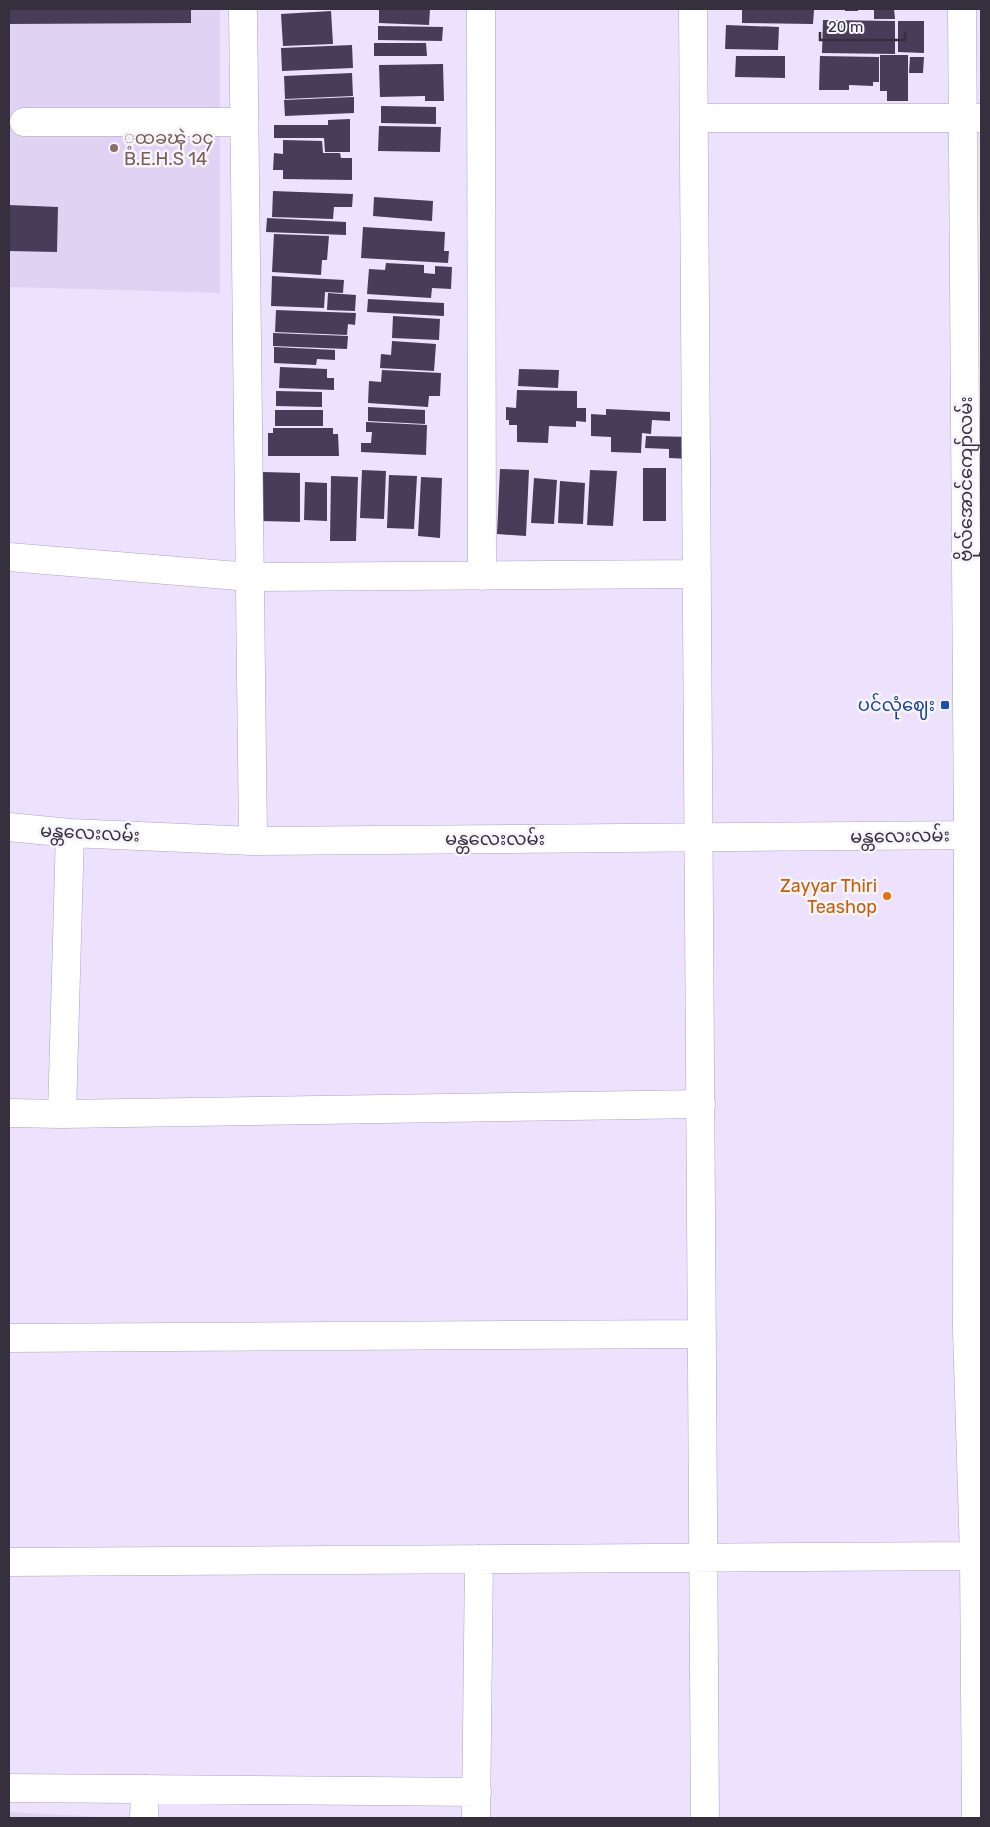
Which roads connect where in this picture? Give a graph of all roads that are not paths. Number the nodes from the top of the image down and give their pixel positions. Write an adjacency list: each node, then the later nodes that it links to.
1 (243, 9): 8 (street)
2 (480, 9): 11 (street)
3 (693, 9): 5 (street)
4 (962, 9): 6 (street, ဗိုလ်အောင်ကျော်လမ်း)
5 (694, 118): 6 (street); 10 (street)
6 (972, 118): 15 (street, ဗိုလ်အောင်ကျော်လမ်း)
7 (24, 122): 8 (street)
8 (244, 122): 12 (street)
9 (9, 557): 12 (street)
10 (697, 574): 11 (street); 16 (street)
11 (482, 576): 12 (street)
12 (250, 577): 17 (street)
13 (9, 827): 14 (street, မန္တလေးလမ်း)
14 (70, 833): 17 (street, မန္တလေးလမ်း); 20 (street)
15 (975, 835): 16 (street, မန္တလေးလမ်း); 21 (street, ဗိုလ်အောင်ကျော်လမ်း)
16 (699, 838): 17 (street, မန္တလေးလမ်း); 18 (street)
17 (253, 841)
18 (701, 1104): 20 (street); 22 (street)
19 (9, 1113): 20 (street)
20 (62, 1114)
21 (974, 1330): 24 (street, ဗိုလ်အောင်ကျော်လမ်း)
22 (702, 1334): 23 (street); 25 (street)
23 (9, 1338)
24 (974, 1556): 25 (street); 28 (street, ဗိုလ်အောင်ကျော်လမ်း)
25 (704, 1557): 26 (street); 34 (street)
26 (479, 1559): 27 (street); 31 (street)
27 (9, 1562)
28 (979, 1784): 35 (street, ဗိုလ်အောင်ကျော်လမ်း)
29 (9, 1788): 30 (street)
30 (145, 1789): 31 (street); 32 (street)
31 (477, 1792): 33 (street)
32 (144, 1818)
33 (476, 1818)
34 (705, 1818)
35 (976, 1818)

